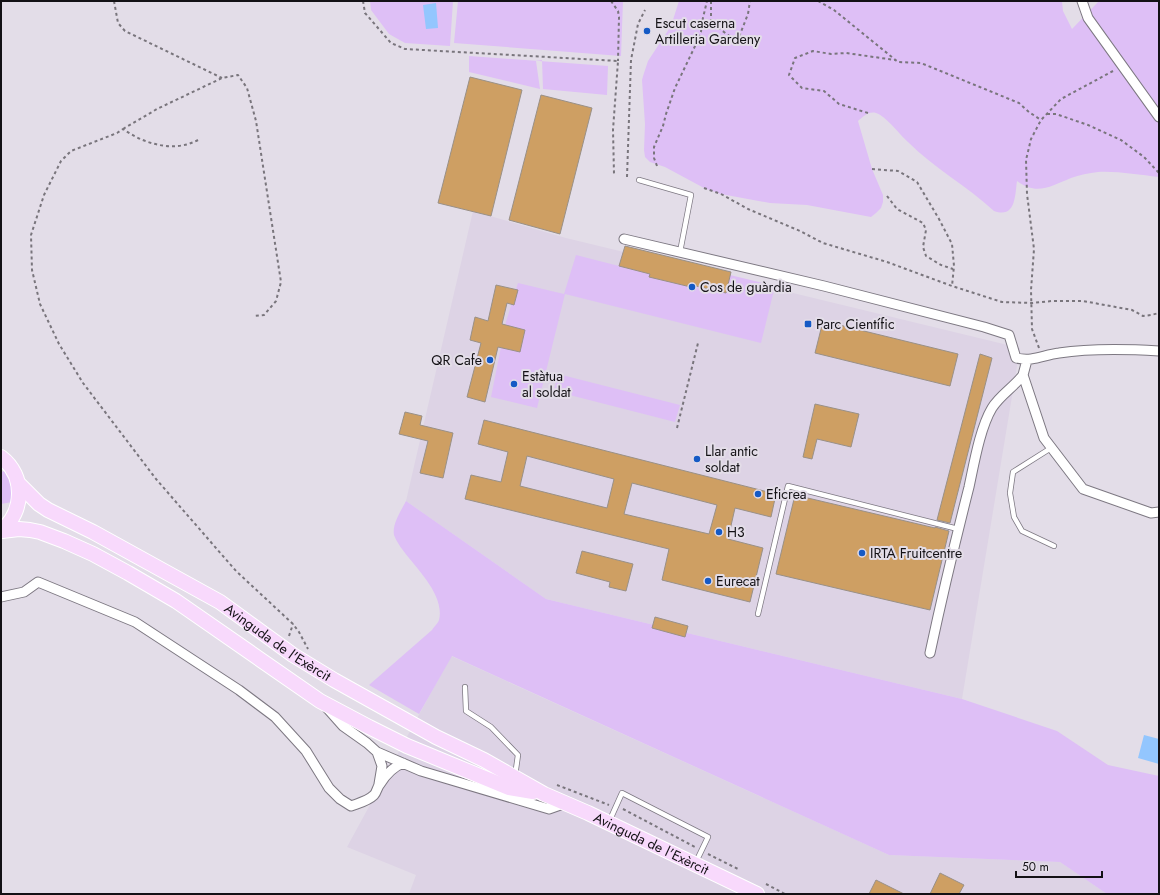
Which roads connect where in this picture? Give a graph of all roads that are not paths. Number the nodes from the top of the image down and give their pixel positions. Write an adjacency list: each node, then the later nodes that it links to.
1 (1083, 3): 2 (street)
2 (1159, 117)
3 (639, 180): 5 (lane)
4 (624, 239): 5 (street)
5 (680, 252): 7 (street)
6 (1159, 351): 7 (street)
7 (1027, 360): 8 (street)
8 (1023, 375): 9 (street); 13 (street)
9 (1051, 448): 12 (street); 15 (lane)
10 (1, 457): 11 (main road)
11 (18, 483): 14 (main road); 23 (main road, Avinguda de l'Exèrcit)
12 (1159, 512)
13 (958, 529): 17 (lane); 18 (street)
14 (1, 531): 20 (main road, Avinguda de l'Exèrcit)
15 (1054, 546)
16 (1, 597): 24 (street)
17 (758, 614)
18 (930, 653)
19 (465, 687): 23 (lane)
20 (320, 702): 21 (street); 25 (main road, Avinguda de l'Exèrcit)
21 (377, 752): 22 (street); 24 (street)
22 (403, 763): 24 (street); 26 (street)
23 (515, 778): 25 (main road, Avinguda de l'Exèrcit)
24 (379, 784)
25 (544, 794): 26 (main road, Avinguda de l'Exèrcit)
26 (566, 804): 27 (main road, Avinguda de l'Exèrcit)
27 (608, 822): 28 (main road, Avinguda de l'Exèrcit); 28 (lane)
28 (695, 864): 29 (main road, Avinguda de l'Exèrcit)
29 (761, 889)

